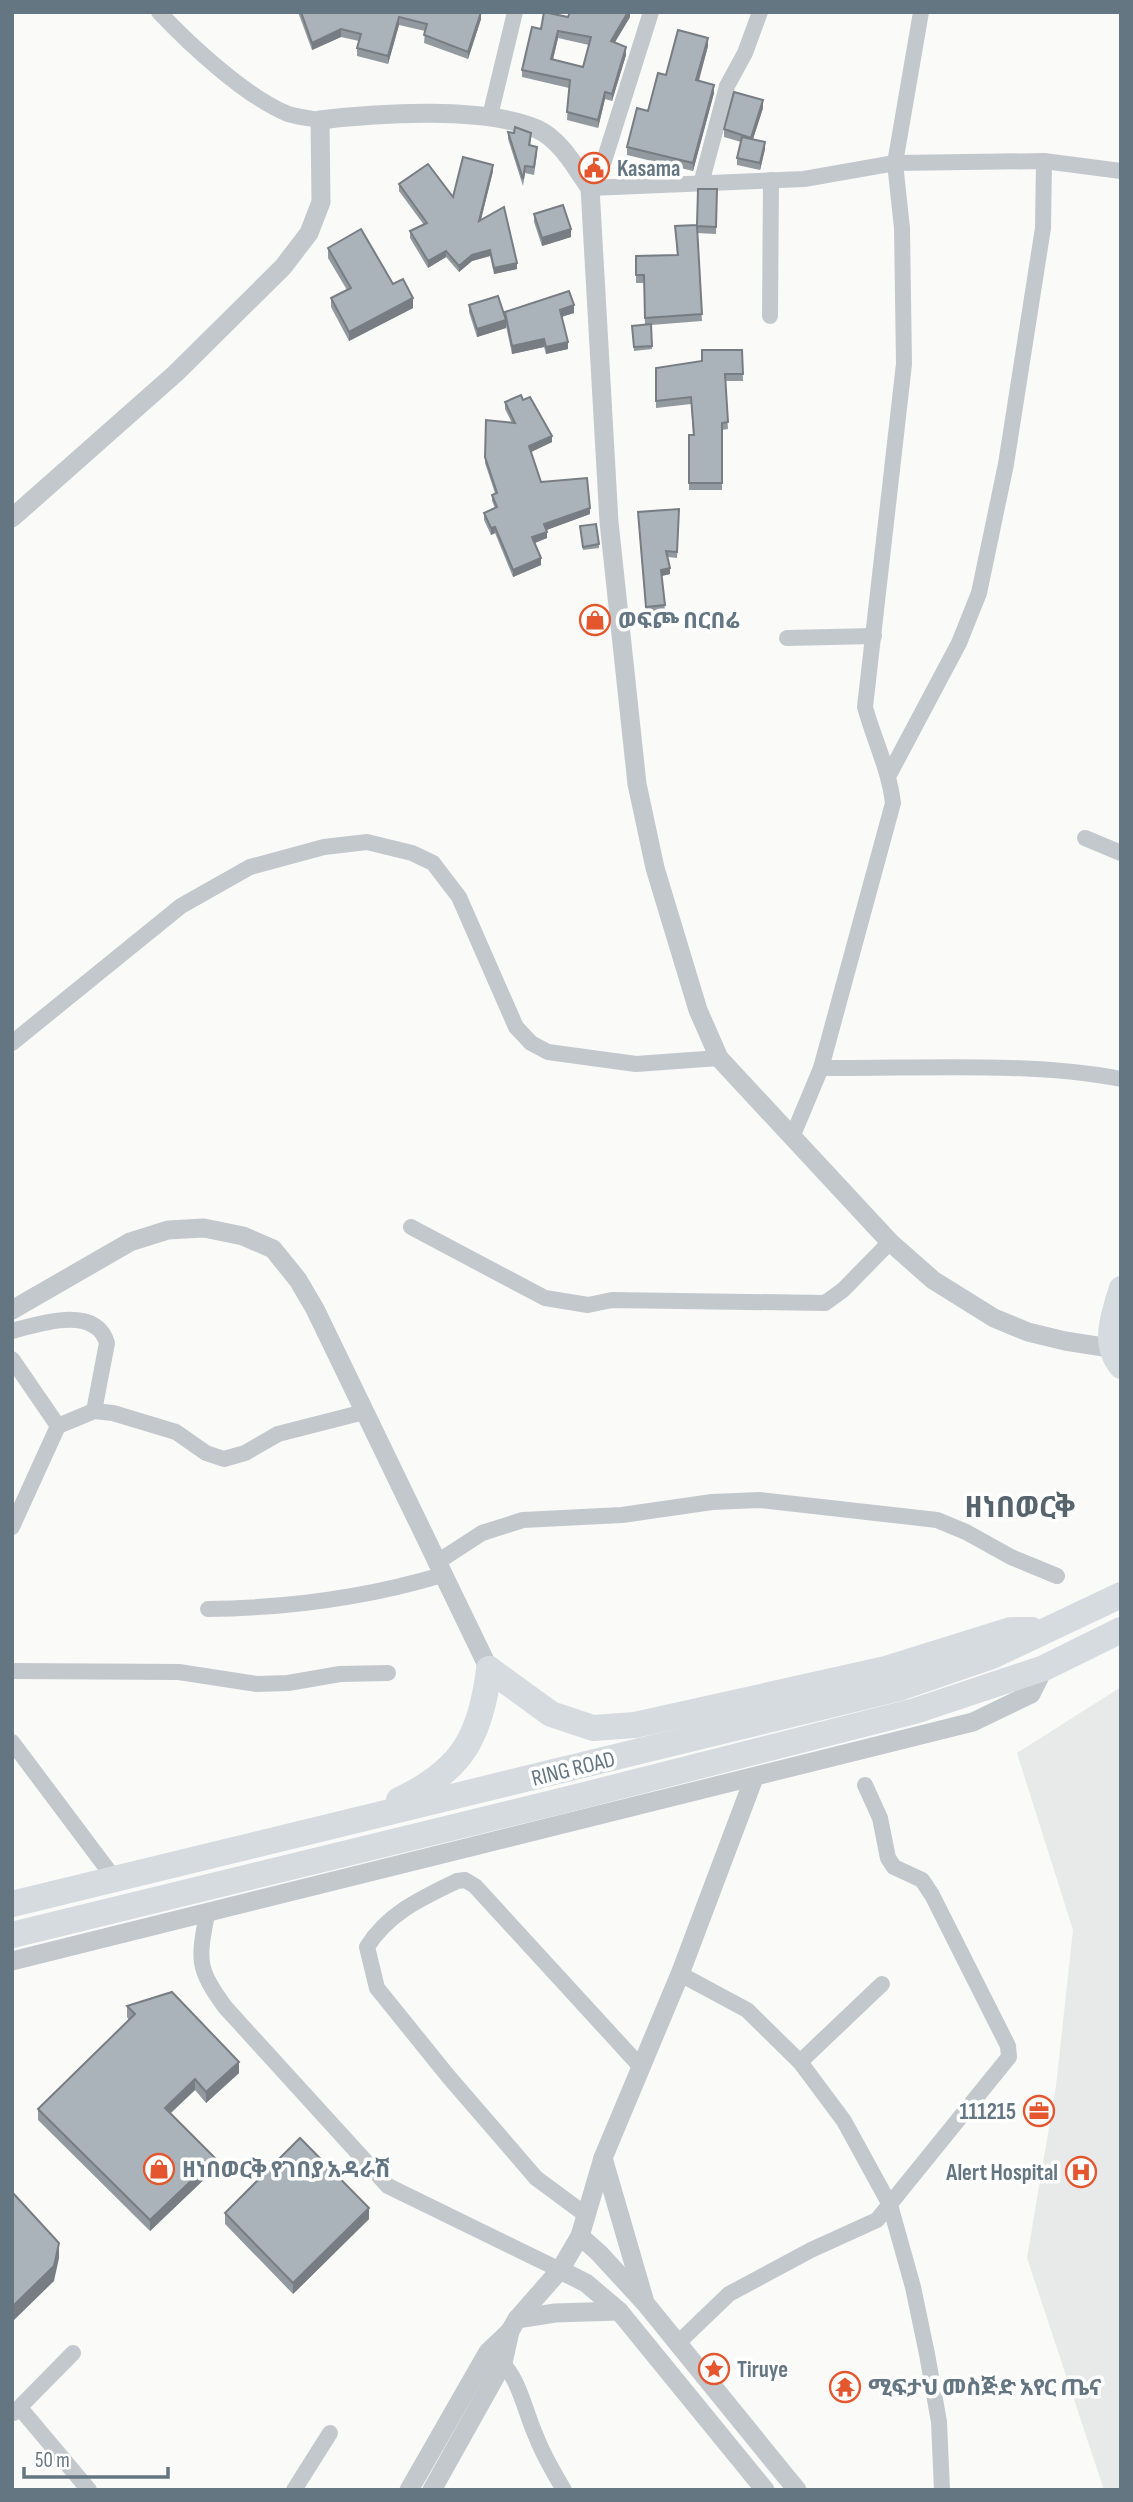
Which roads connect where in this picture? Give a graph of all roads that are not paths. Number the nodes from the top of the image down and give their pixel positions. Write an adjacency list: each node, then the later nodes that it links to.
1 (159, 12): 7 (street)
2 (515, 12): 6 (street)
3 (651, 12): 13 (street)
4 (760, 12): 12 (street)
5 (921, 12): 9 (street)
6 (490, 116): 7 (street); 13 (street)
7 (320, 120): 15 (street)
8 (1044, 161): 9 (street); 10 (street); 18 (street)
9 (895, 163): 11 (street); 16 (street)
10 (1121, 171)
11 (771, 180): 12 (street); 14 (street)
12 (701, 184): 13 (street)
13 (590, 188): 22 (street)
14 (770, 316)
15 (12, 518)
16 (874, 636): 17 (street); 18 (street)
17 (787, 638)
18 (890, 773): 23 (street)
19 (1085, 838): 20 (street)
20 (1121, 853)
21 (12, 1043): 22 (street)
22 (719, 1058): 25 (street)
23 (821, 1068): 24 (street); 25 (street)
24 (1121, 1079)
25 (793, 1135): 27 (street)
26 (411, 1227): 27 (street)
27 (890, 1242): 31 (street)
28 (1121, 1288): 31 (main road)
29 (12, 1310): 34 (street)
30 (12, 1331): 33 (street)
31 (1117, 1354)
32 (12, 1359): 35 (street)
33 (94, 1412): 34 (street); 35 (street)
34 (363, 1412): 37 (street)
35 (58, 1426): 36 (street)
36 (12, 1527)
37 (439, 1569): 38 (street); 40 (street); 44 (street)
38 (1057, 1576)
39 (1121, 1595): 41 (highway, RING ROAD)
40 (208, 1609)
41 (1051, 1630): 44 (highway); 50 (highway, RING ROAD)
42 (1121, 1630): 43 (highway, RING ROAD)
43 (1044, 1668): 48 (street); 54 (highway, RING ROAD)
44 (489, 1669): 50 (highway)
45 (12, 1671): 46 (street)
46 (388, 1673)
47 (12, 1742): 51 (street)
48 (754, 1778): 53 (street); 56 (street)
49 (865, 1785): 61 (street)
50 (340, 1825): 51 (highway, RING ROAD)
51 (114, 1878): 52 (highway, RING ROAD)
52 (12, 1904)
53 (207, 1914): 55 (street); 64 (street)
54 (12, 1935)
55 (12, 1961)
56 (680, 1975): 58 (street); 59 (street)
57 (882, 1984): 58 (street)
58 (800, 2062): 61 (street)
59 (640, 2066): 60 (street); 62 (street)
60 (603, 2158): 62 (street); 65 (street)
61 (890, 2205): 68 (street); 80 (street)
62 (586, 2216): 63 (street)
63 (579, 2236): 64 (street); 65 (street)
64 (560, 2270): 66 (street); 67 (street)
65 (645, 2303): 68 (street)
66 (619, 2311): 67 (street); 78 (street)
67 (513, 2325): 70 (street)
68 (678, 2343): 79 (street)
69 (73, 2353): 71 (street)
70 (495, 2357): 75 (street); 76 (street); 77 (street)
71 (16, 2412): 73 (street)
72 (330, 2433): 74 (street)
73 (89, 2490)
74 (294, 2490)
75 (409, 2490)
76 (432, 2490)
77 (564, 2490)
78 (765, 2490)
79 (797, 2490)
80 (942, 2490)

